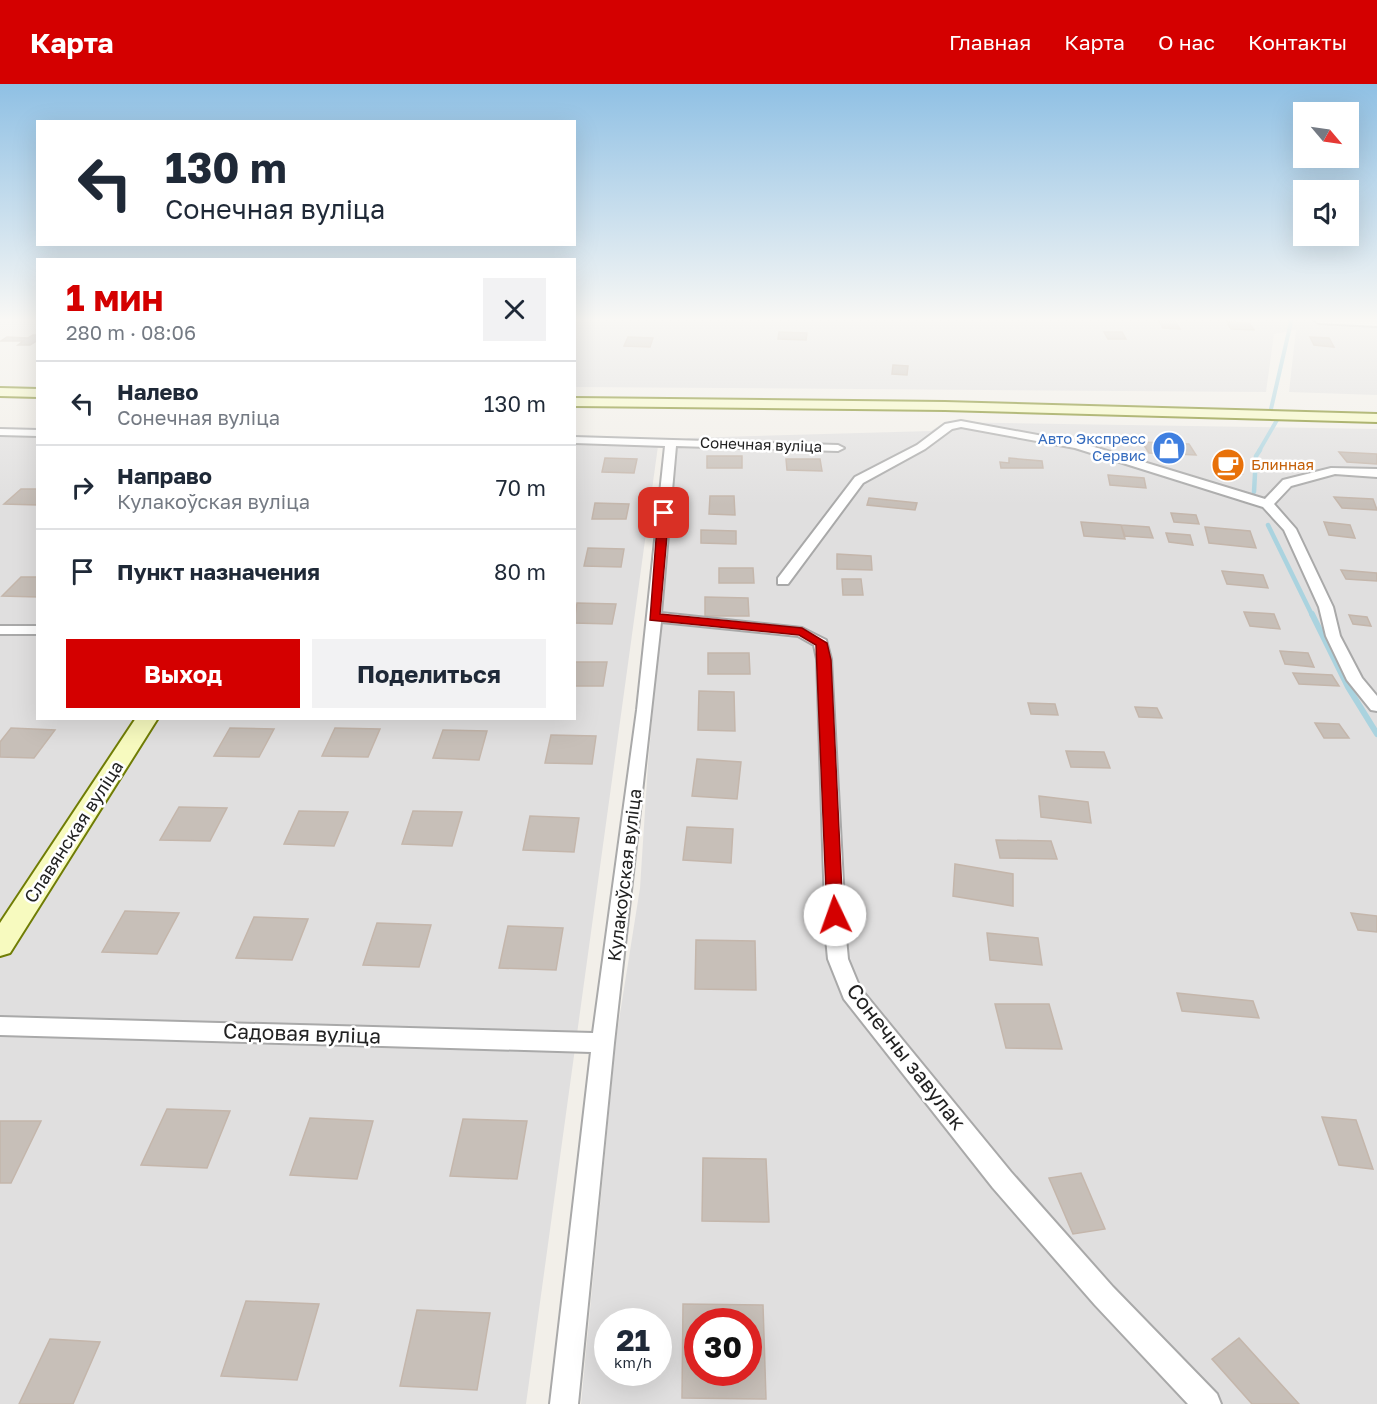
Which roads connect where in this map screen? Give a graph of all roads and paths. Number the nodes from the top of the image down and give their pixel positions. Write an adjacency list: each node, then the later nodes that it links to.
1 (0, 392): 2 (main road)
2 (36, 393)
3 (576, 402): 4 (main road)
4 (945, 406): 5 (main road); 6 (street)
5 (1377, 418)
6 (961, 424): 13 (street); 14 (street)
7 (0, 432): 8 (street)
8 (36, 433)
9 (576, 440): 10 (street)
10 (678, 442): 11 (street, Сонечная вуліца); 15 (street, Кулакоўская вуліца)
11 (838, 448)
12 (1377, 473): 13 (street)
13 (1267, 504): 18 (street)
14 (783, 581)
15 (662, 618): 22 (street, Кулакоўская вуліца); 24 (street, Сонечны завулак)
16 (0, 630): 17 (street)
17 (36, 630)
18 (1377, 705)
19 (146, 720): 20 (main road, Славянская вуліца)
20 (0, 945)
21 (0, 1026): 22 (street, Садовая вуліца)
22 (603, 1043): 23 (street, Кулакоўская вуліца)
23 (564, 1404)
24 (1207, 1404)

